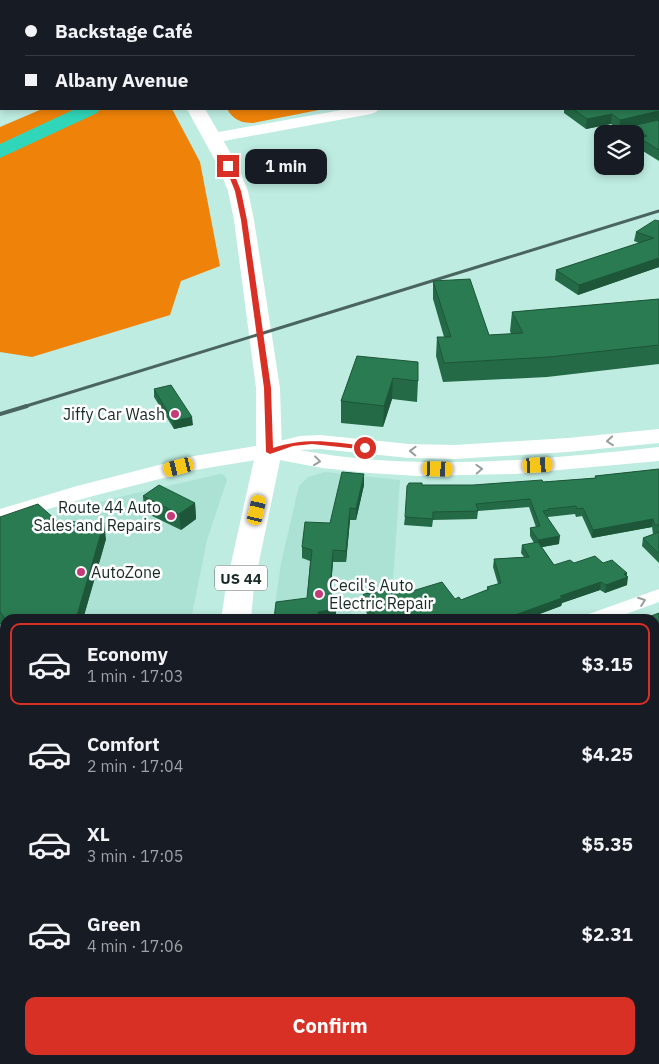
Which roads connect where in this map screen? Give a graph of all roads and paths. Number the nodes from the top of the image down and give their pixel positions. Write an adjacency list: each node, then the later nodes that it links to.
1 (197, 110): 5 (highway, US 44)
2 (366, 110): 5 (main road)
3 (659, 124): 4 (street)
4 (644, 128)
5 (213, 138): 7 (highway, US 44)
6 (659, 436): 8 (main road, one-way to 8)
7 (270, 452): 8 (main road); 10 (main road); 12 (highway, US 44)
8 (571, 454): 9 (main road)
9 (659, 454)
10 (0, 516)
11 (659, 595): 13 (street, one-way to 11)
12 (237, 614)
13 (606, 614)

